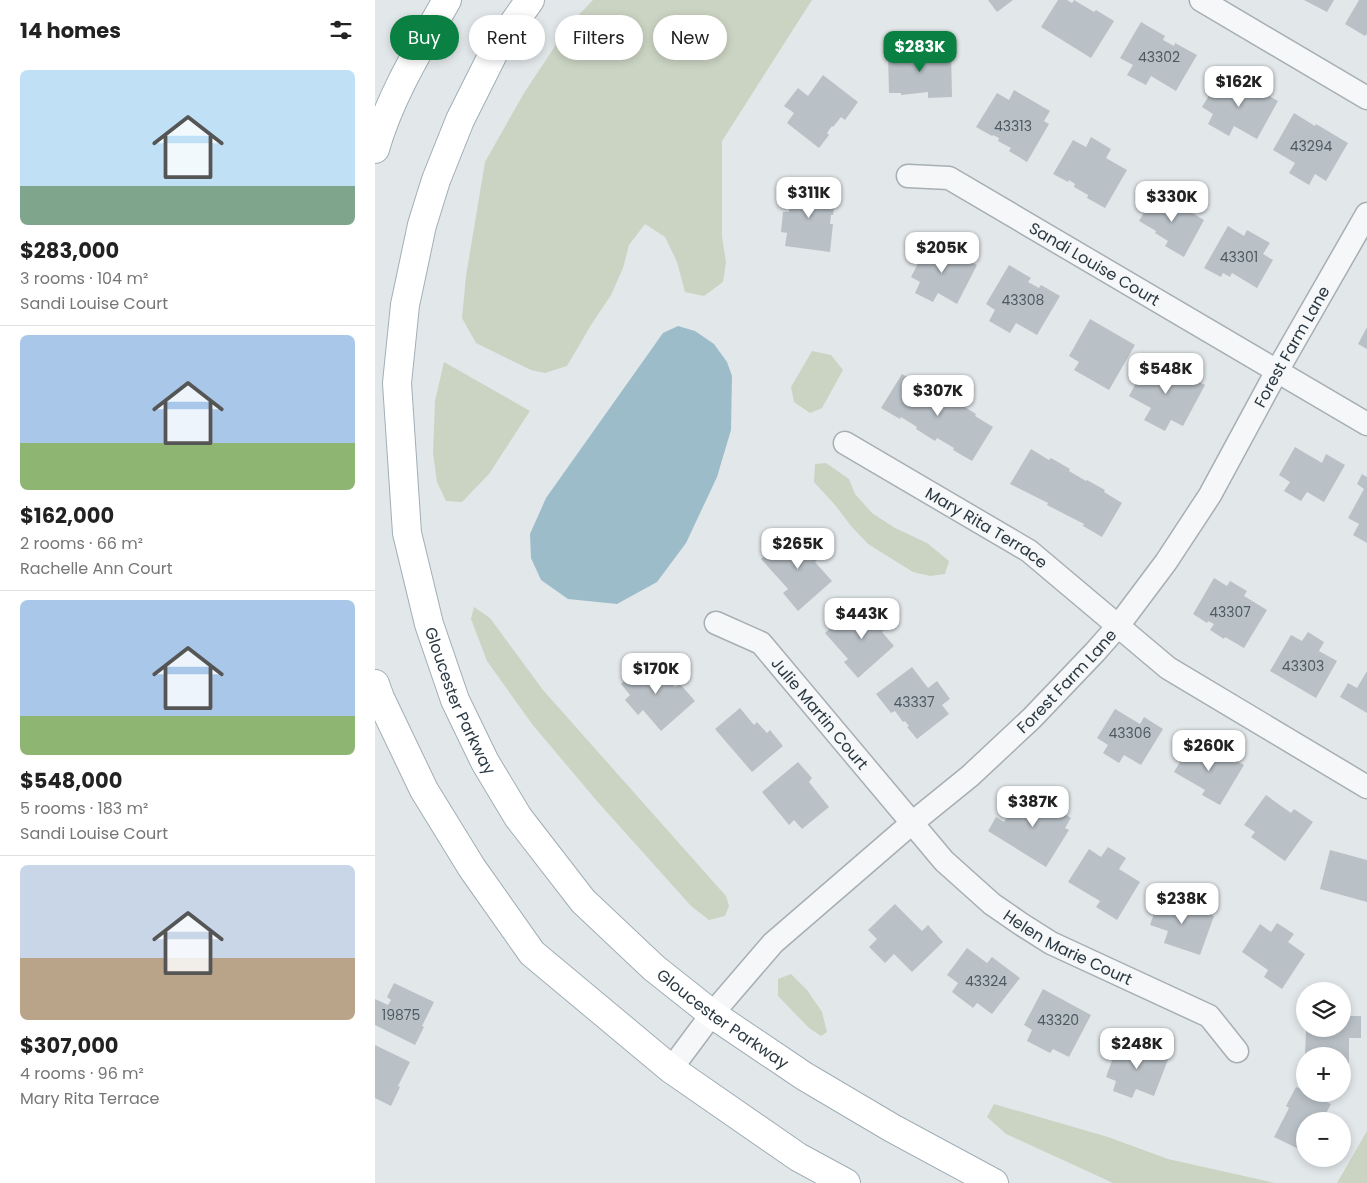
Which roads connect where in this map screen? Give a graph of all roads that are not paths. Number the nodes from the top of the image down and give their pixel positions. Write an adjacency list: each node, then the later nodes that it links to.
1 (447, 0): 5 (main road)
2 (530, 0): 16 (main road, Gloucester Parkway)
3 (1201, 0): 4 (street)
4 (1367, 98)
5 (375, 149)
6 (908, 176): 8 (street, Sandi Louise Court)
7 (1367, 214): 8 (street, Forest Farm Lane)
8 (1277, 371): 9 (street, Sandi Louise Court); 12 (street, Forest Farm Lane)
9 (1367, 424)
10 (845, 443): 12 (street, Mary Rita Terrace)
11 (716, 623): 15 (street, Julie Martin Court)
12 (1118, 626): 14 (street, Mary Rita Terrace); 15 (street, Forest Farm Lane)
13 (375, 684): 18 (main road)
14 (1367, 787)
15 (912, 823): 16 (street, Forest Farm Lane); 17 (street, Helen Marie Court)
16 (712, 1014): 18 (street, Forest Farm Lane); 20 (main road, Gloucester Parkway)
17 (1237, 1051)
18 (671, 1069): 19 (main road)
19 (846, 1183)
20 (994, 1183)

